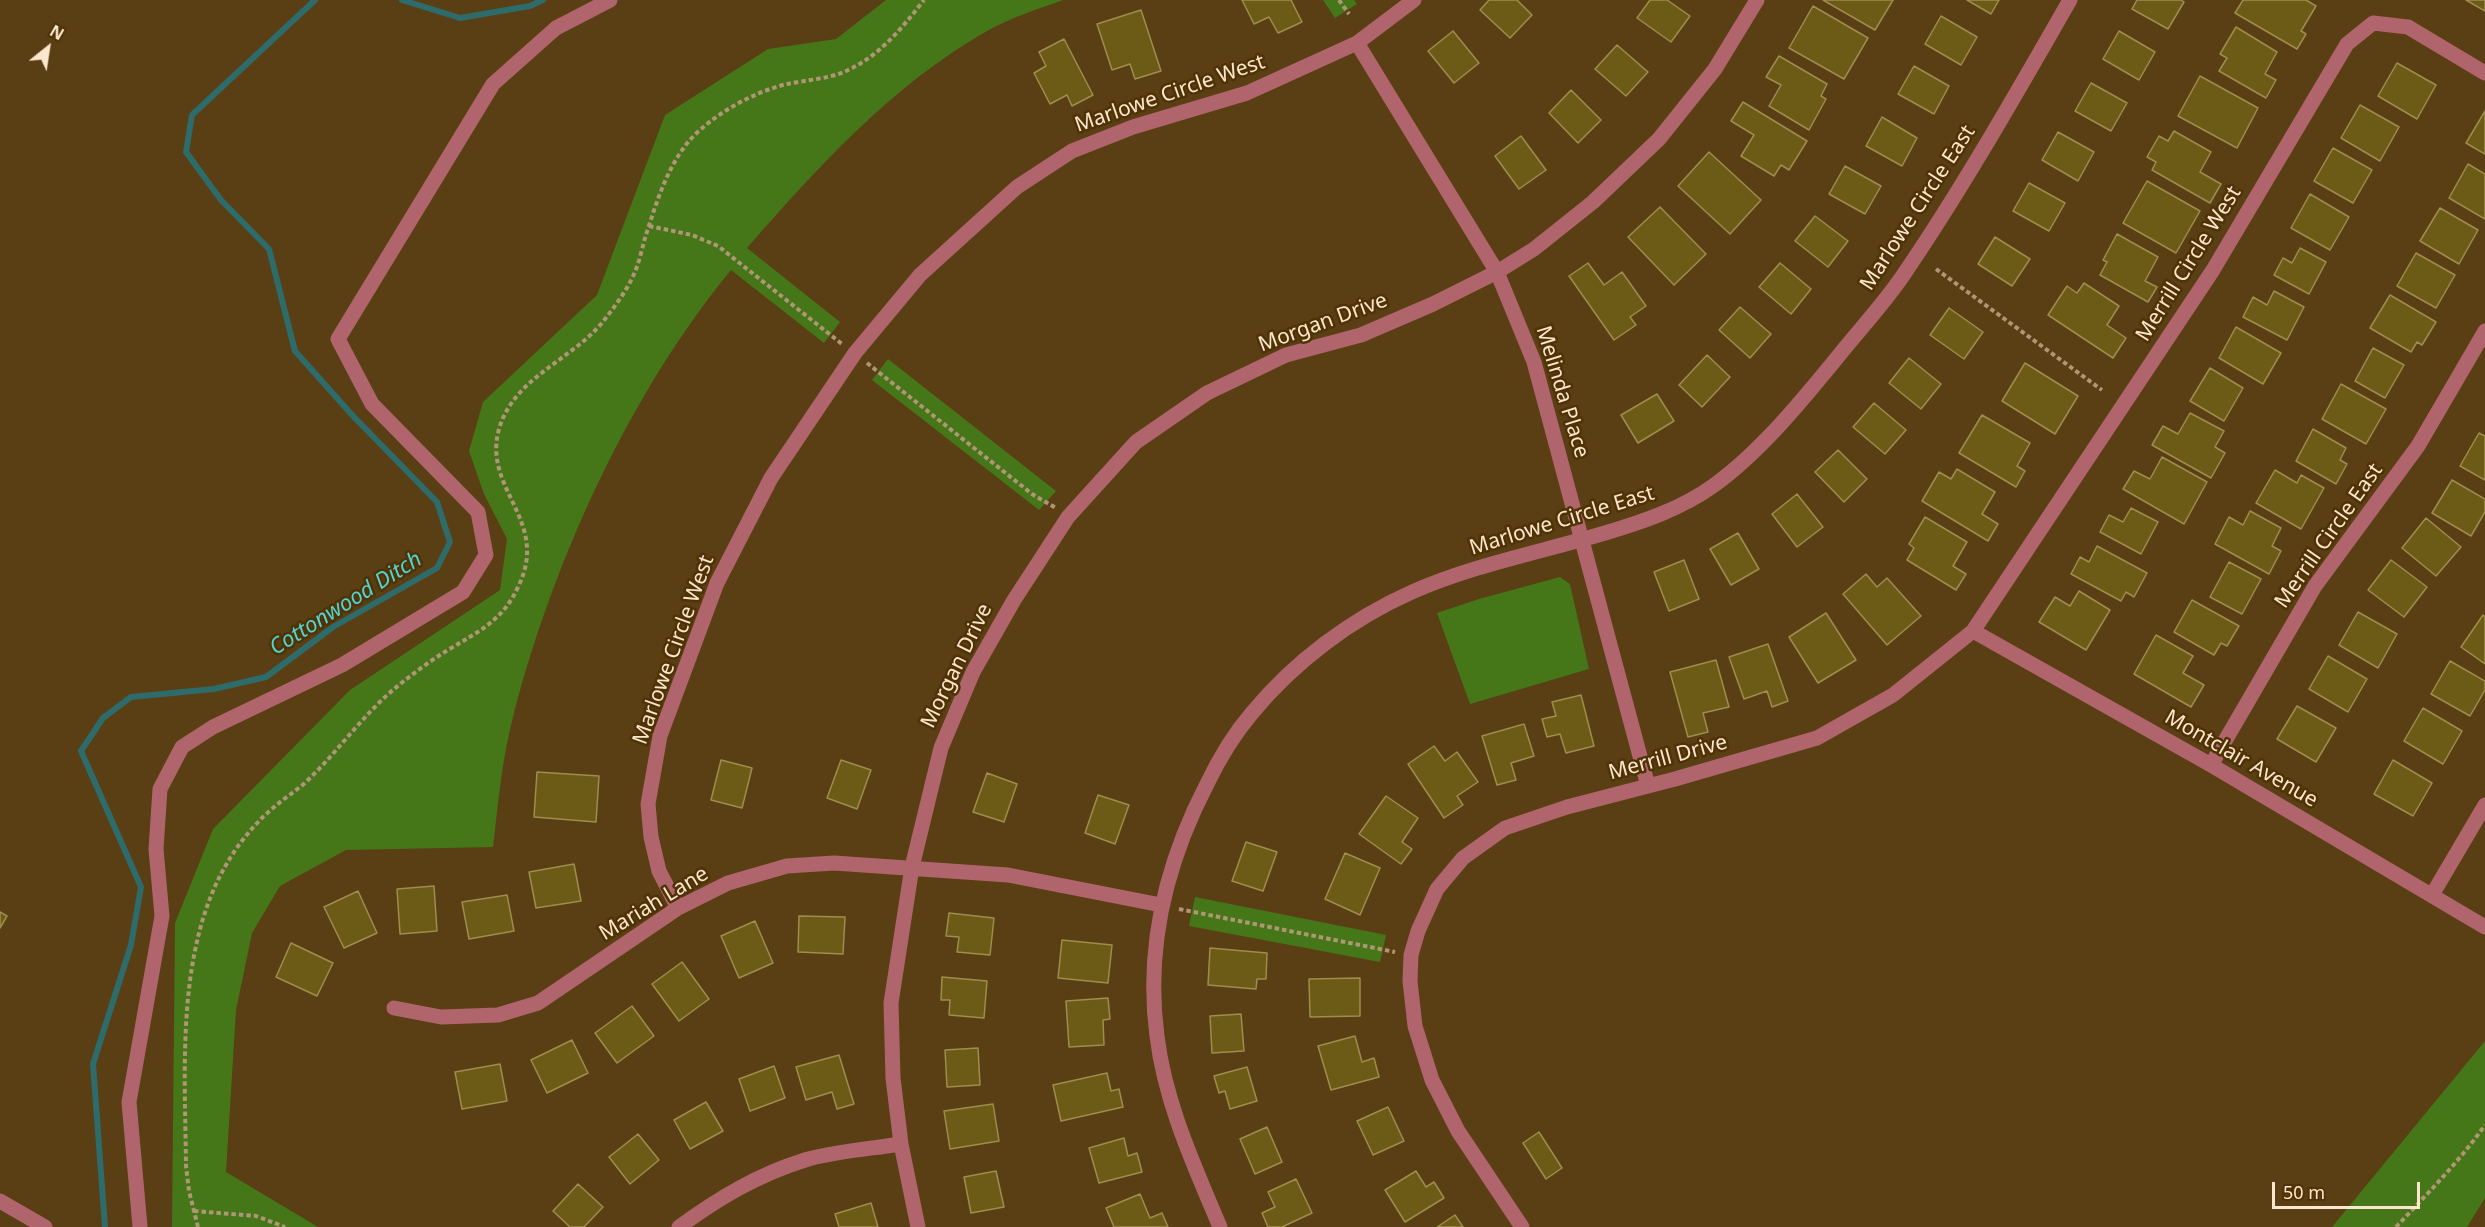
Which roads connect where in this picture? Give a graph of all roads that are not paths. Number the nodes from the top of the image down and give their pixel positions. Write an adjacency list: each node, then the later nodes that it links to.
1 (610, 0): 23 (street)
2 (1414, 0): 5 (street, Marlowe Circle West)
3 (1757, 0): 7 (street, Morgan Drive)
4 (2070, 0): 9 (street, Marlowe Circle East)
5 (1357, 44): 7 (street, Melinda Place); 17 (street, Marlowe Circle West)
6 (2484, 72): 10 (street, Merrill Circle West)
7 (1497, 272): 9 (street, Melinda Place); 14 (street, Morgan Drive)
8 (2485, 331): 11 (street, Merrill Circle East)
9 (1583, 540): 12 (street, Melinda Place); 16 (street, Marlowe Circle East)
10 (1973, 631): 11 (street, Montclair Avenue); 12 (street, Merrill Drive)
11 (2211, 765): 15 (street, Montclair Avenue)
12 (1648, 786): 27 (street, Merrill Drive)
13 (2485, 805): 15 (street)
14 (912, 867): 16 (street, Mariah Lane); 17 (street, Mariah Lane); 20 (street, Morgan Drive)
15 (2432, 895): 18 (street, Montclair Avenue)
16 (1161, 905): 26 (street, Marlowe Circle East)
17 (678, 908): 19 (street, Mariah Lane)
18 (2485, 927)
19 (394, 1008)
20 (901, 1144): 24 (street); 25 (street, Morgan Drive)
21 (0, 1201): 22 (street)
22 (45, 1227)
23 (140, 1227)
24 (678, 1227)
25 (918, 1227)
26 (1220, 1227)
27 (1522, 1227)

